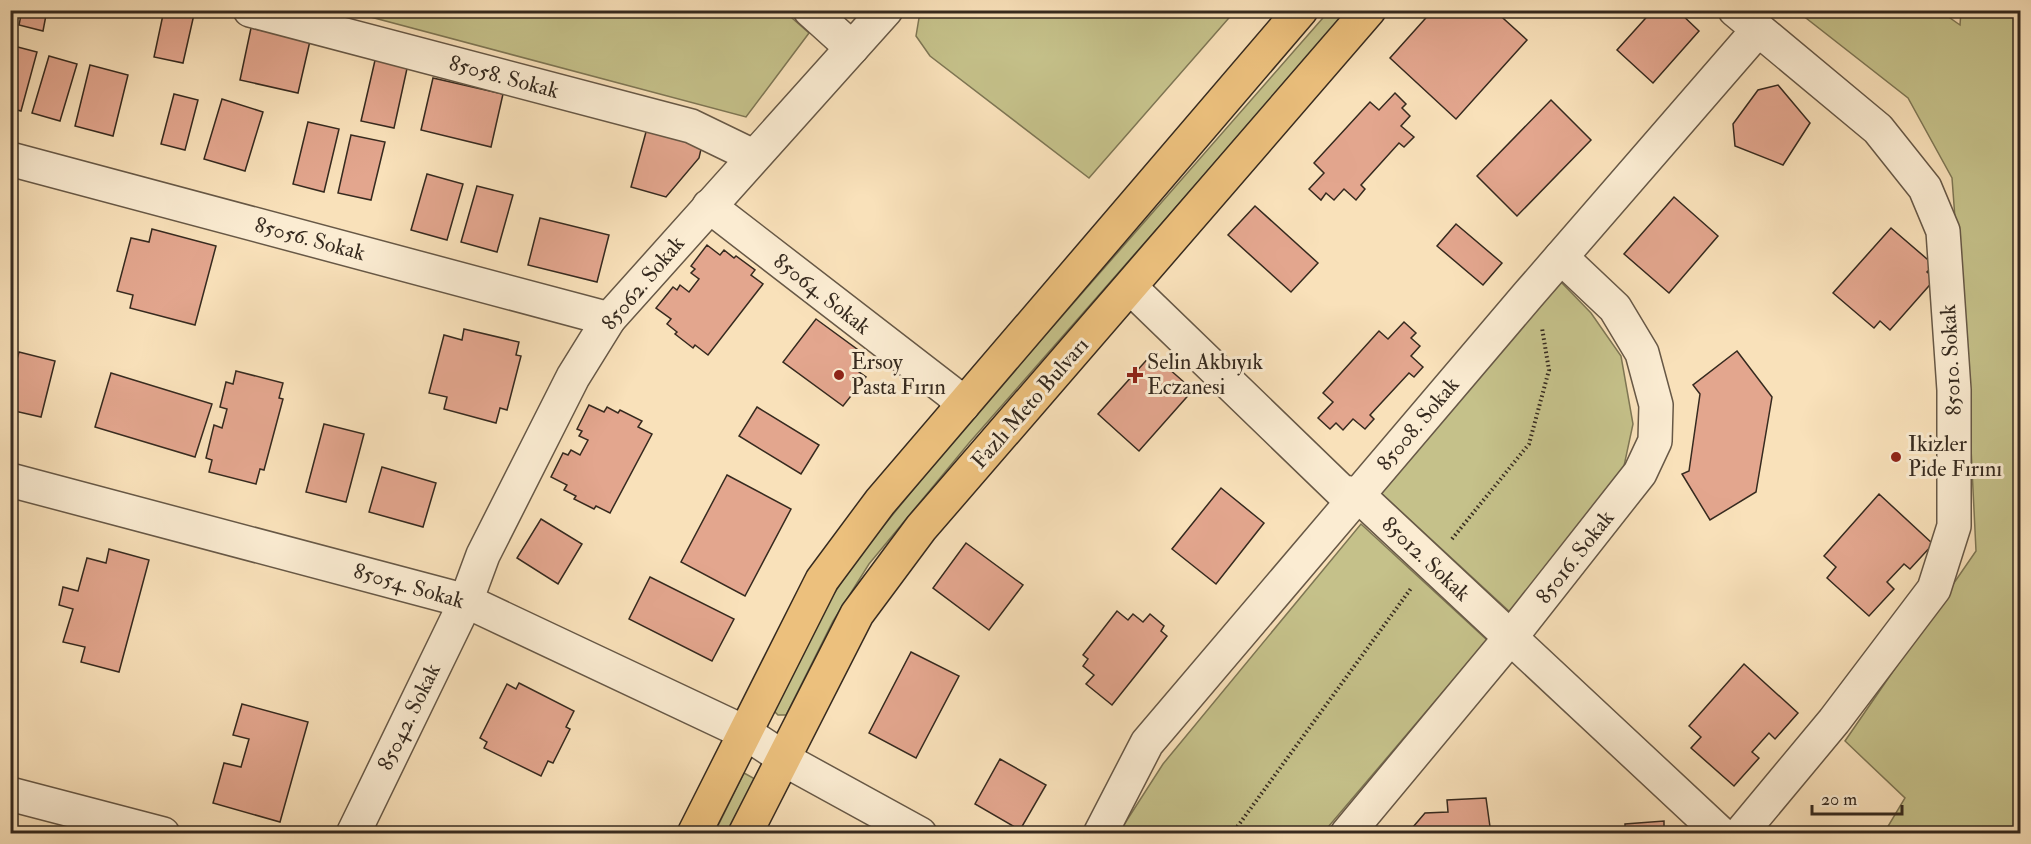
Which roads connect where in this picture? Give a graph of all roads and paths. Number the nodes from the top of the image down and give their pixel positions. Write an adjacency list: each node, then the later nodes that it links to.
1 (250, 10): 8 (street, 85058. Sokak)
2 (810, 10): 7 (street)
3 (886, 10): 7 (street, 85062. Sokak)
4 (1302, 10): 15 (main road)
5 (1369, 10): 12 (main road, Fazlı Meto Bulvarı)
6 (1746, 21): 11 (street, 85008. Sokak); 34 (street, 85010. Sokak)
7 (852, 48): 8 (street, 85062. Sokak)
8 (753, 156): 10 (street, 85062. Sokak)
9 (10, 159): 14 (street, 85056. Sokak)
10 (709, 206): 14 (street, 85062. Sokak); 15 (street, 85064. Sokak)
11 (1561, 257): 17 (street, 85008. Sokak); 21 (street, 85016. Sokak)
12 (1131, 288): 17 (street, 85012. Sokak); 23 (main road, Fazlı Meto Bulvarı)
13 (1540, 316): 18 (path)
14 (609, 319): 20 (street, 85062. Sokak)
15 (963, 405): 22 (main road)
16 (10, 480): 20 (street, 85054. Sokak)
17 (1358, 495): 21 (street, 85012. Sokak); 30 (street, 85008. Sokak)
18 (1451, 541)
19 (1419, 578): 31 (path)
20 (466, 601): 22 (street, 85054. Sokak); 26 (street, 85042. Sokak)
21 (1510, 638): 32 (street, 85016. Sokak); 33 (street, 85012. Sokak)
22 (744, 732): 23 (street, 85054. Sokak); 27 (main road)
23 (783, 758): 28 (main road, Fazlı Meto Bulvarı); 29 (street, 85054. Sokak)
24 (10, 794): 25 (street)
25 (163, 834)
26 (353, 834)
27 (694, 834)
28 (745, 834)
29 (920, 834)
30 (1100, 834)
31 (1232, 834)
32 (1347, 834)
33 (1721, 834)
34 (1740, 834)

